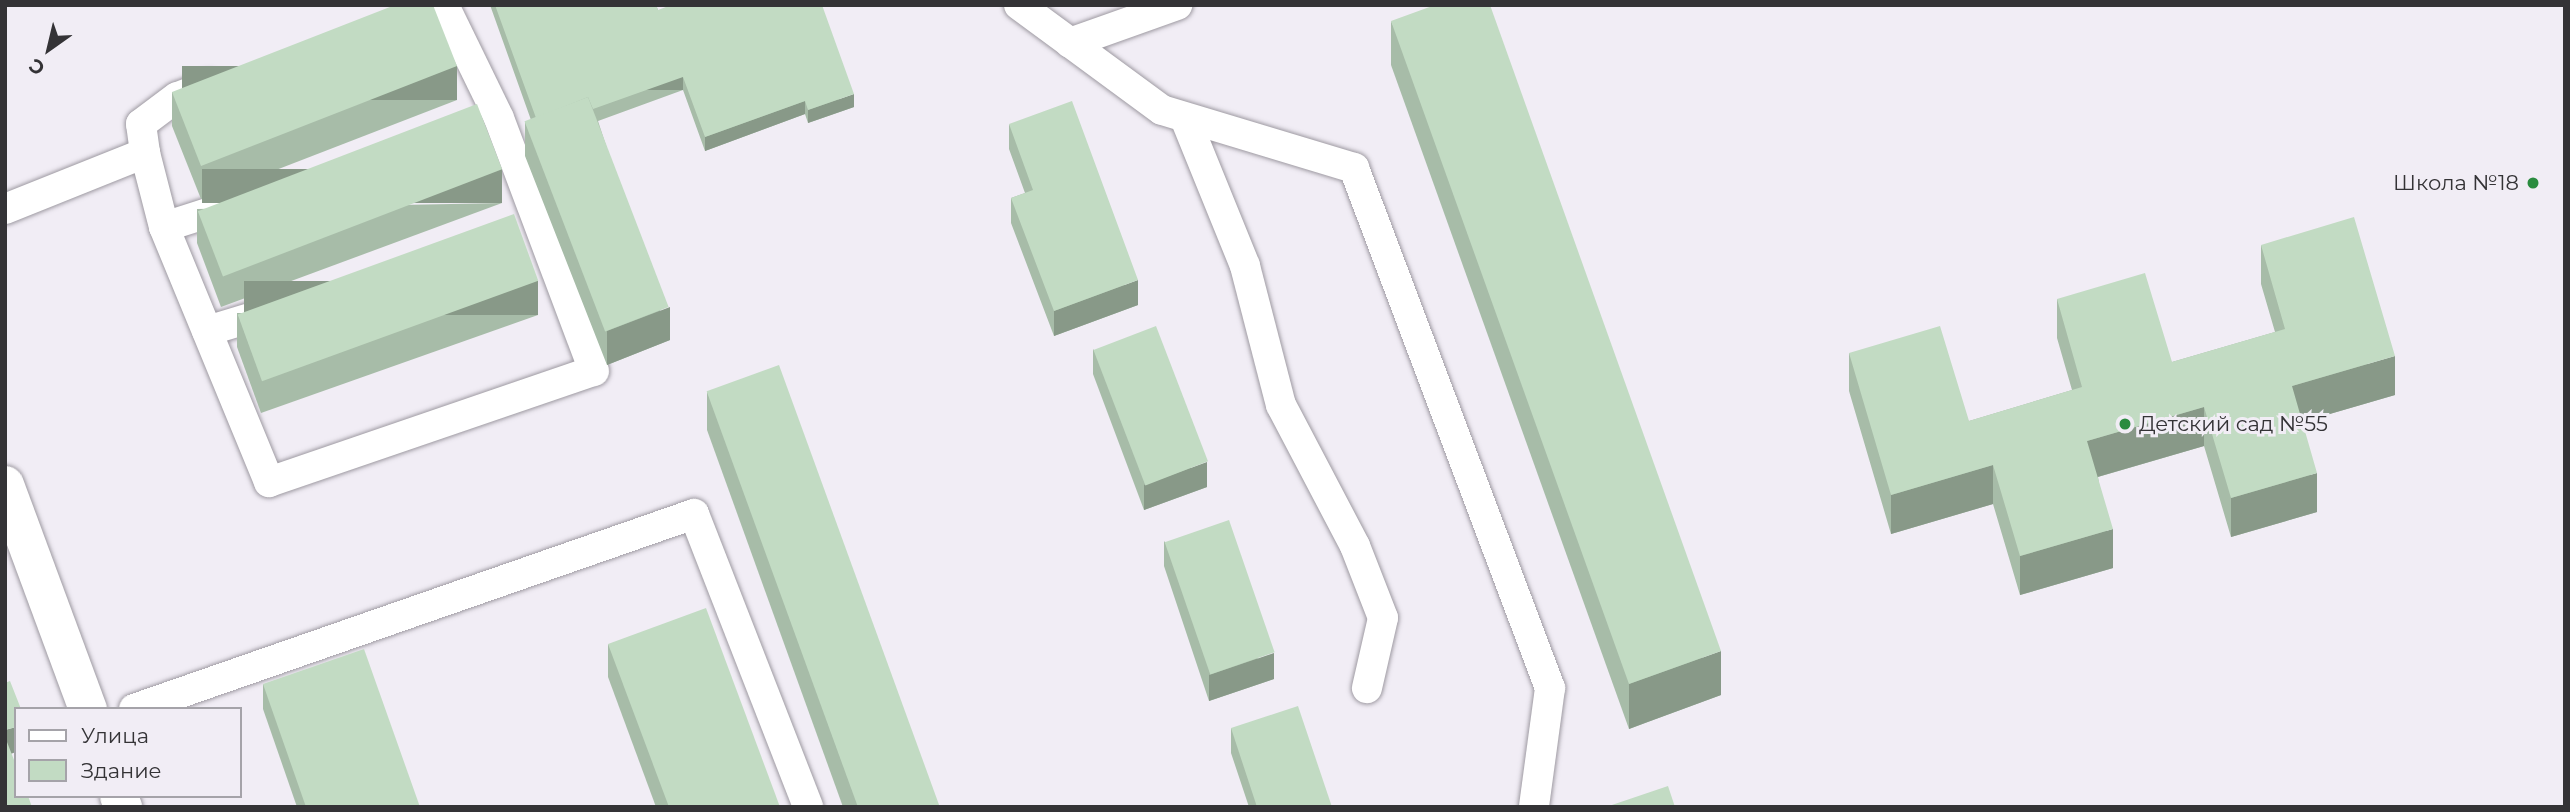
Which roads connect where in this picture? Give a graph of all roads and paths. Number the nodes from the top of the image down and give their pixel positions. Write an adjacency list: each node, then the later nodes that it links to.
1 (444, 5): 12 (lane)
2 (1019, 5): 4 (lane)
3 (1177, 5): 4 (lane)
4 (1070, 43): 6 (lane)
5 (241, 73): 7 (lane)
6 (1185, 118): 14 (lane); 18 (lane)
7 (145, 153): 9 (lane); 10 (lane)
8 (267, 194): 10 (lane)
9 (5, 209)
10 (164, 228): 12 (lane)
11 (300, 302): 12 (lane)
12 (207, 331)
13 (5, 485): 15 (street)
14 (1367, 688)
15 (87, 707)
16 (140, 707): 17 (lane)
17 (808, 807)
18 (1534, 807)

